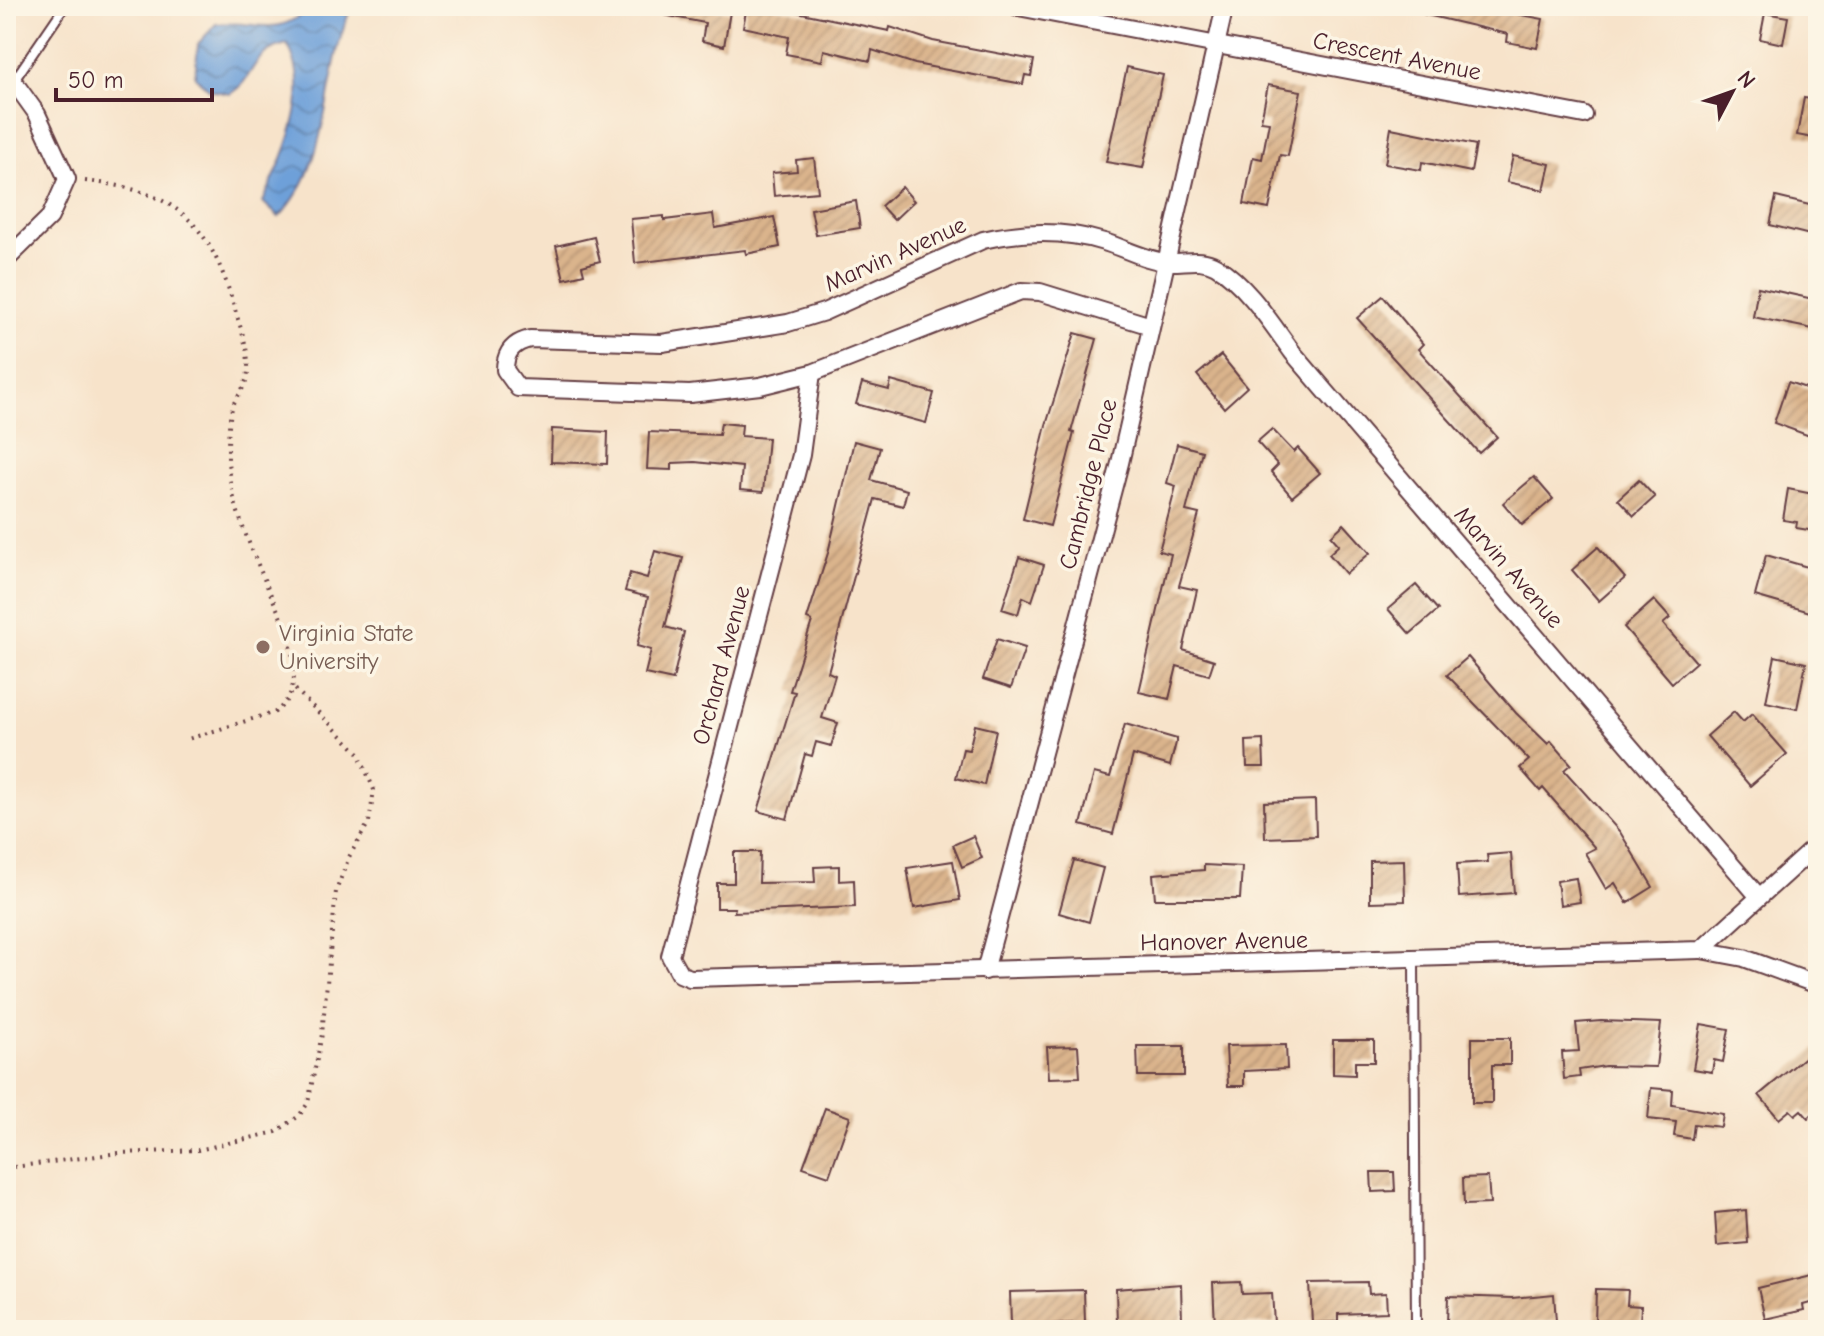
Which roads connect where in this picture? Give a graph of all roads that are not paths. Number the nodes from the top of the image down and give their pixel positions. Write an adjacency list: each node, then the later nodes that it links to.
1 (65, 6): 5 (lane)
2 (1013, 6): 4 (street, Crescent Avenue)
3 (1225, 6): 4 (street, Cambridge Place)
4 (1216, 46): 6 (street, Crescent Avenue); 8 (street, Cambridge Place)
5 (11, 75): 7 (street)
6 (1584, 115)
7 (6, 260)
8 (1166, 262): 9 (street, Cambridge Place); 10 (street, Marvin Avenue); 12 (street, Marvin Avenue)
9 (1151, 326): 10 (street, Marvin Avenue); 16 (street, Cambridge Place)
10 (812, 373): 15 (street, Orchard Avenue)
11 (1818, 844): 12 (street)
12 (1759, 897): 13 (street)
13 (1701, 950): 14 (street, Hanover Avenue); 17 (street)
14 (1414, 960): 16 (street, Hanover Avenue); 18 (lane)
15 (673, 966): 16 (street, Hanover Avenue)
16 (985, 971)
17 (1818, 985)
18 (1416, 1330)

